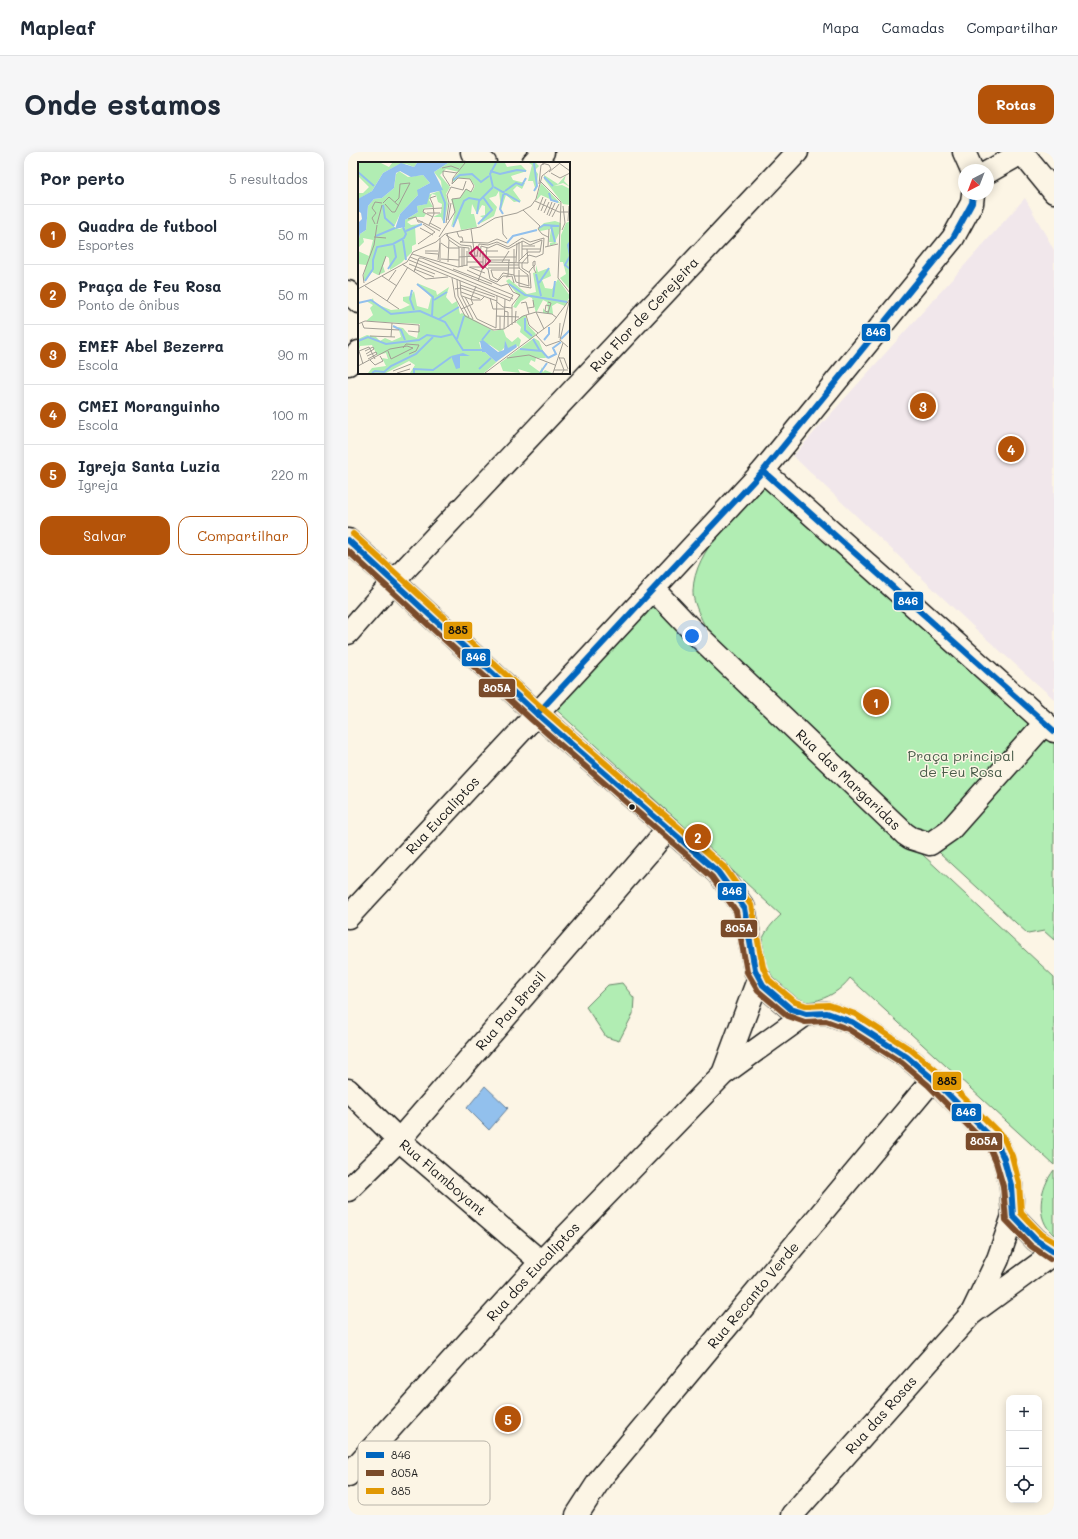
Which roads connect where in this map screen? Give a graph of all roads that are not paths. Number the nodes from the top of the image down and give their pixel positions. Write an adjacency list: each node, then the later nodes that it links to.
1 (472, 152): 6 (street)
2 (543, 152): 7 (street)
3 (797, 152): 18 (street, Rua Flor de Cerejeira)
4 (964, 152): 8 (street)
5 (1022, 152): 9 (street); 10 (street)
6 (484, 162)
7 (534, 162)
8 (969, 164)
9 (994, 168)
10 (1054, 192)
11 (972, 200): 16 (street, Rua Eucaliptos)
12 (348, 292): 13 (street)
13 (358, 301)
14 (358, 353): 15 (street)
15 (348, 364)
16 (763, 471): 19 (street, Rua Eucaliptos); 22 (street)
17 (348, 540): 18 (street)
18 (393, 582): 20 (street, Rua Flor de Cerejeira); 21 (street)
19 (653, 589): 21 (street, Rua Eucaliptos); 22 (street, Rua das Margaridas)
20 (348, 633)
21 (537, 714): 23 (street); 24 (street, Rua Eucaliptos)
22 (1050, 727)
23 (668, 828): 25 (street); 30 (street, Rua Pau Brasil)
24 (348, 917)
25 (759, 978): 26 (street); 27 (street, Rua dos Eucaliptos)
26 (806, 1014): 27 (street, Rua dos Eucaliptos); 28 (street)
27 (723, 1074): 34 (street, Rua dos Eucaliptos)
28 (933, 1079): 32 (street); 40 (street, Rua Recanto Verde)
29 (348, 1090): 30 (street, Rua Flamboyant)
30 (399, 1140): 31 (street, Rua Pau Brasil); 34 (street, Rua Flamboyant)
31 (348, 1190)
32 (1014, 1216): 33 (street); 35 (street, Rua das Rosas)
33 (1054, 1253): 35 (street, Rua das Rosas)
34 (541, 1262): 36 (street, Rua dos Eucaliptos)
35 (972, 1314): 39 (street, Rua das Rosas)
36 (379, 1441)
37 (358, 1464): 38 (street, Rua dos Eucaliptos)
38 (348, 1475)
39 (802, 1512)
40 (577, 1515)

